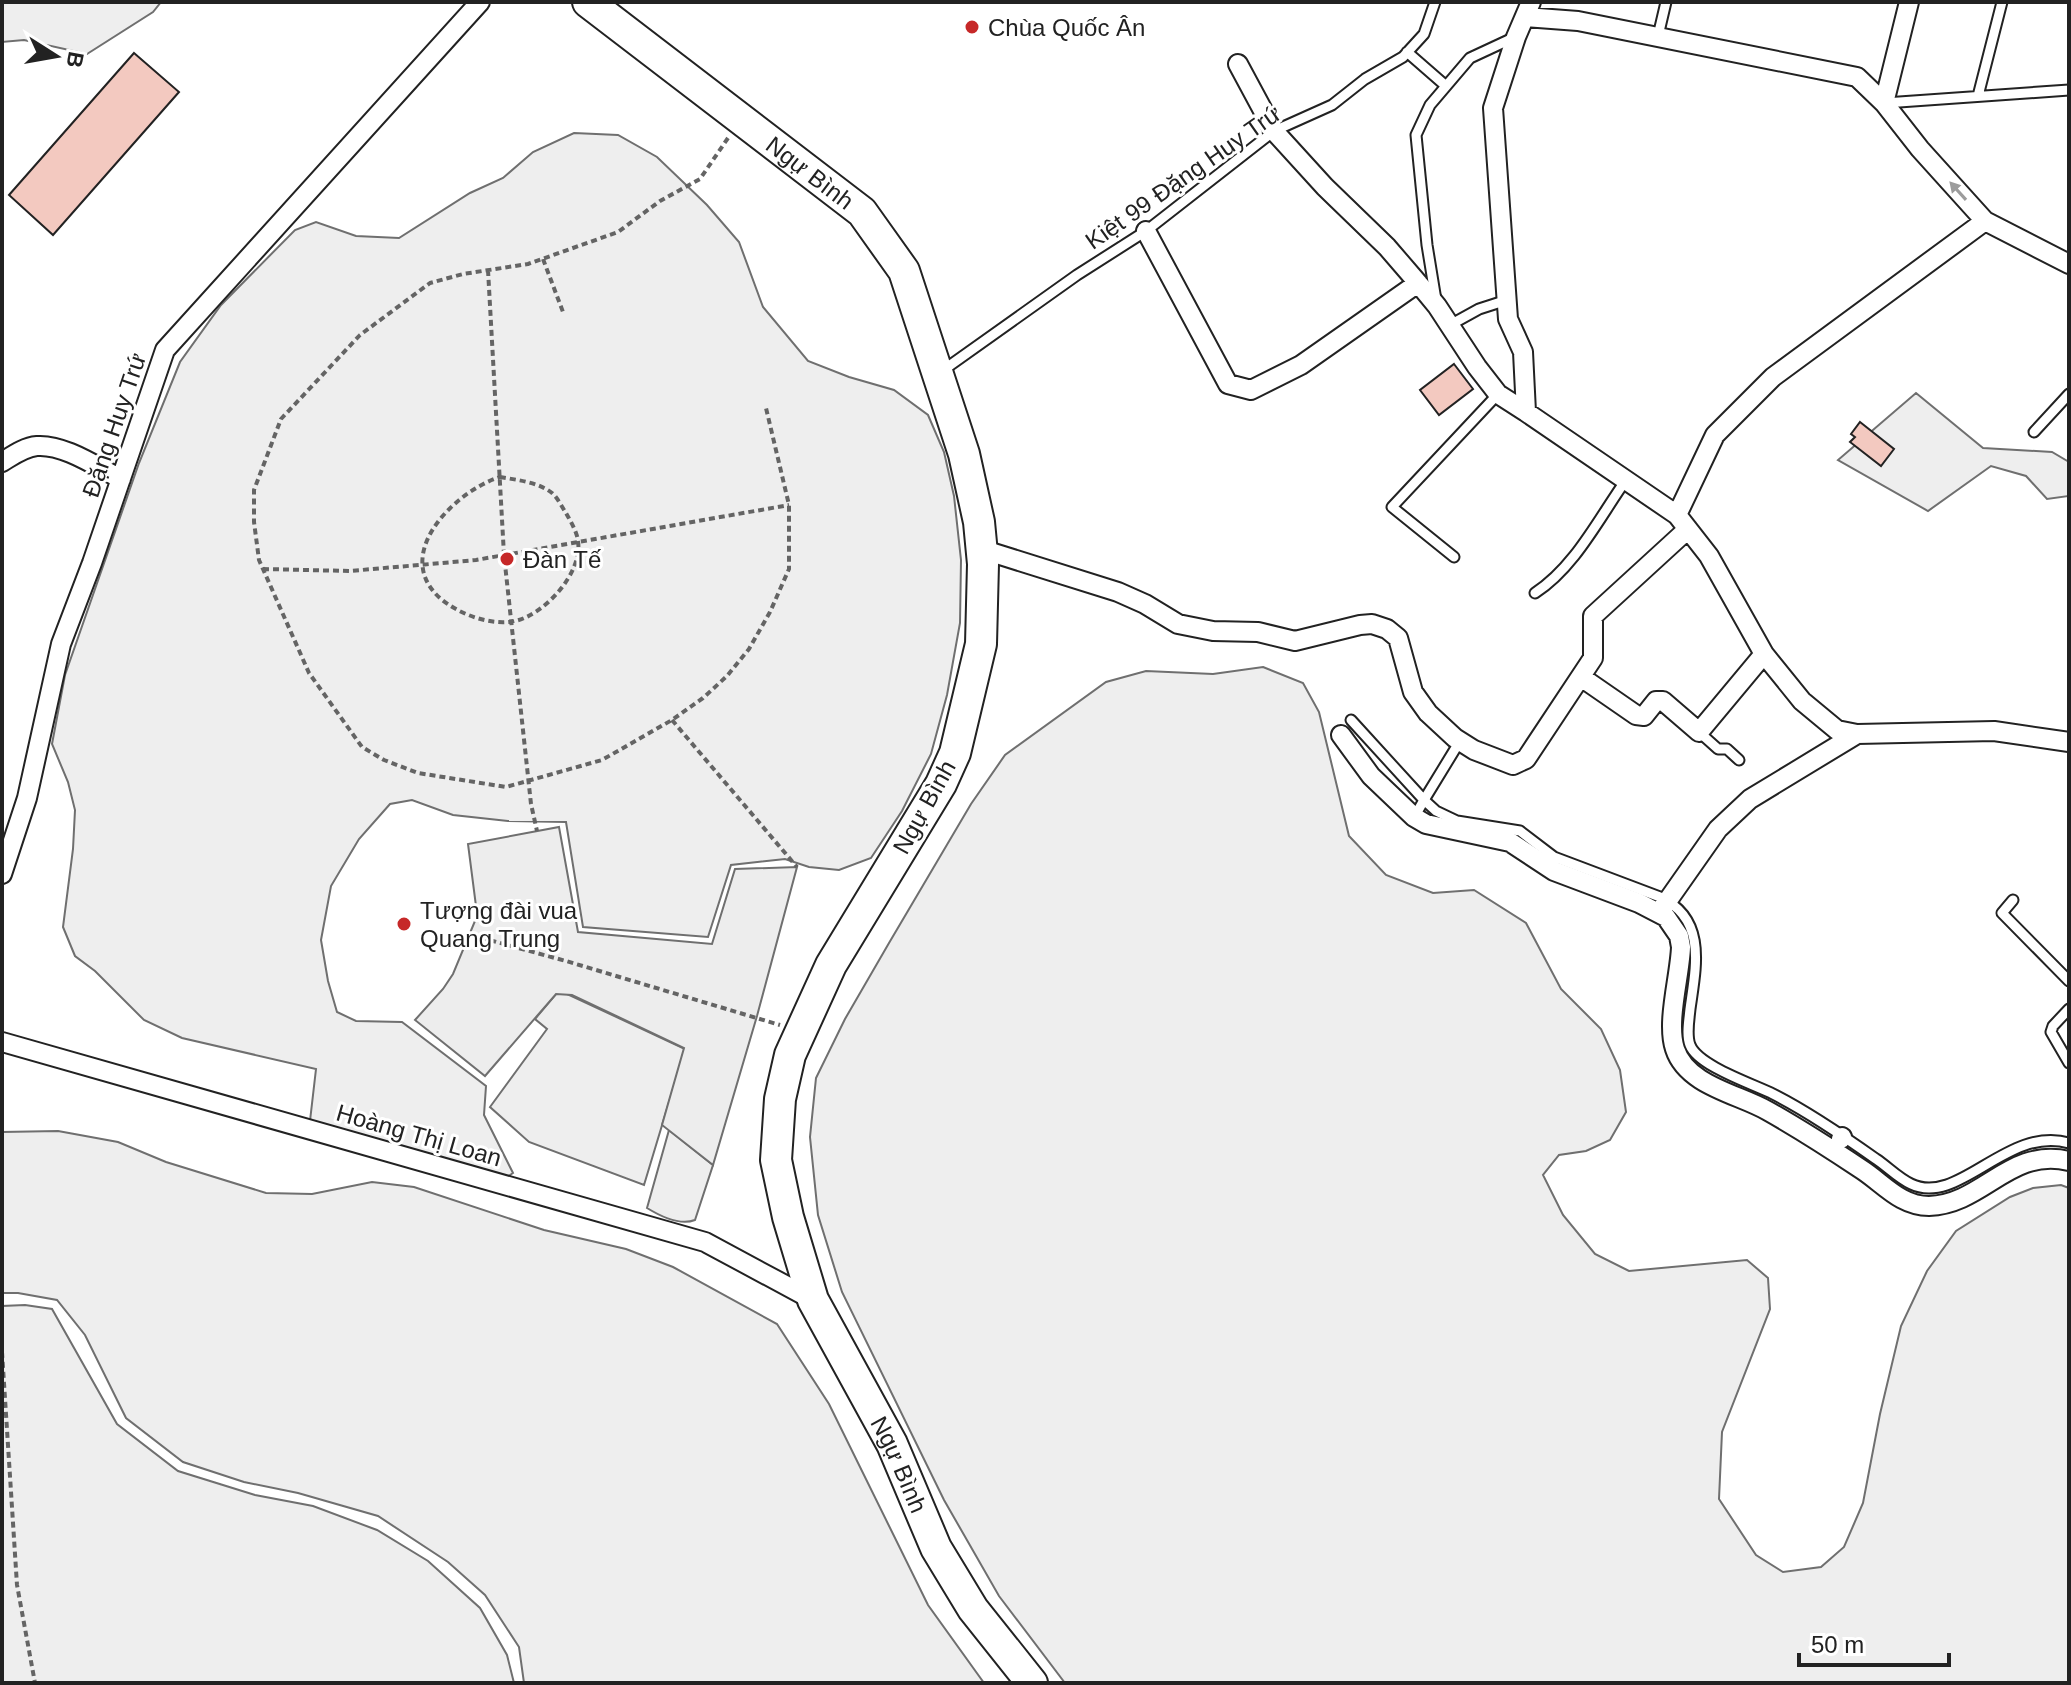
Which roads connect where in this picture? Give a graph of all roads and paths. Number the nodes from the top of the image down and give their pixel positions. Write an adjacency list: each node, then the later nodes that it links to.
1 (480, 2): 36 (street, Đặng Huy Trứ)
2 (588, 2): 16 (highway, Ngự Bình)
3 (1435, 2): 10 (lane, Kiệt 99 Đặng Huy Trứ)
4 (1666, 2): 8 (lane)
5 (1909, 2): 15 (street)
6 (2002, 2): 14 (lane)
7 (1528, 9): 8 (street); 9 (street)
8 (1658, 36): 15 (street)
9 (1516, 37): 12 (lane); 24 (street)
10 (1407, 52): 12 (lane); 17 (lane, Kiệt 99 Đặng Huy Trứ)
11 (1238, 64): 17 (street)
12 (1446, 86): 25 (lane)
13 (2069, 90): 14 (lane)
14 (1978, 96): 15 (lane)
15 (1884, 103): 18 (street, one-way to 15)
16 (741, 119): 20 (path); 28 (highway, Ngự Bình)
17 (1274, 131): 19 (lane, Kiệt 99 Đặng Huy Trứ); 23 (street)
18 (1985, 221): 21 (street); 39 (street)
19 (1146, 231): 23 (street); 28 (lane, Kiệt 99 Đặng Huy Trứ)
20 (543, 259): 22 (path); 26 (path)
21 (2069, 264)
22 (488, 270): 35 (path); 45 (path)
23 (1418, 283): 25 (street)
24 (1507, 300): 27 (lane); 32 (street)
25 (1437, 306): 27 (street)
26 (563, 312)
27 (1450, 325): 29 (street)
28 (938, 375): 41 (highway, Ngự Bình)
29 (1498, 394): 32 (street); 43 (lane)
30 (2069, 394): 33 (lane)
31 (766, 408): 38 (path)
32 (1526, 412): 37 (street)
33 (2034, 432)
34 (2, 462): 36 (street)
35 (500, 477): 40 (path); 42 (path); 44 (path)
36 (121, 479): 61 (street, Đặng Huy Trứ)
37 (1626, 480): 39 (street); 46 (lane)
38 (789, 505): 40 (path); 50 (path)
39 (1682, 522): 48 (street); 49 (street)
40 (579, 542): 42 (path); 47 (path)
41 (981, 549): 54 (street); 67 (highway, Ngự Bình)
42 (504, 555): 44 (path); 47 (path)
43 (1454, 557)
44 (421, 565): 45 (path); 47 (path)
45 (263, 569): 57 (path)
46 (1535, 593)
47 (511, 622): 57 (path)
48 (1764, 654): 52 (street); 53 (street)
49 (1581, 677): 52 (street); 54 (street)
50 (672, 720): 57 (path); 60 (path)
51 (1346, 728): 58 (street)
52 (1699, 732): 56 (lane)
53 (1857, 734): 55 (street); 63 (street)
54 (1460, 741): 58 (lane)
55 (2069, 742)
56 (1739, 760)
57 (529, 780): 59 (path)
58 (1419, 809): 63 (street)
59 (537, 831)
60 (797, 867)
61 (2, 874)
62 (2013, 900): 65 (lane)
63 (1663, 907): 71 (street)
64 (471, 935): 67 (path)
65 (2069, 981)
66 (2069, 1009): 69 (lane)
67 (800, 1032): 73 (highway, Ngự Bình)
68 (2, 1042): 73 (street, Hoàng Thị Loan)
69 (2069, 1063)
70 (2069, 1143): 71 (lane)
71 (1838, 1144): 72 (street)
72 (2069, 1161)
73 (813, 1300): 76 (highway, Ngự Bình)
74 (2, 1352): 75 (path)
75 (35, 1683)
76 (1032, 1683)

